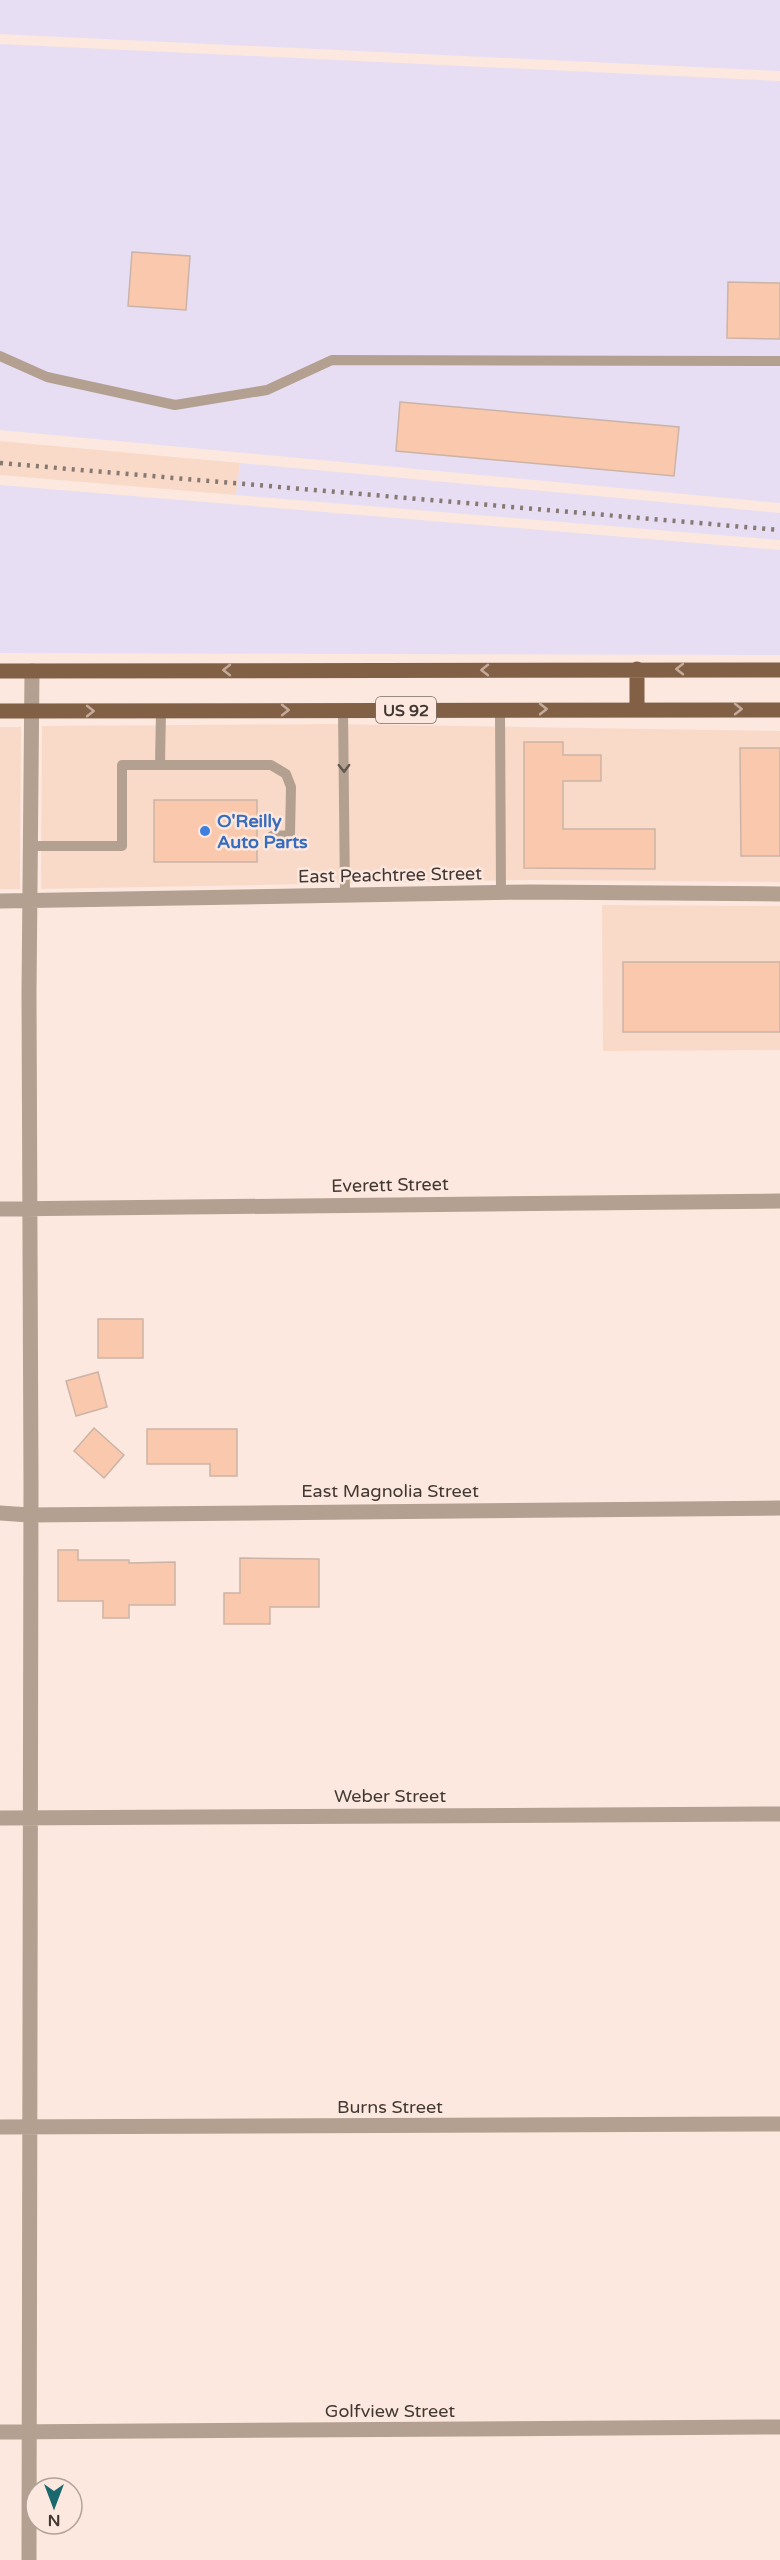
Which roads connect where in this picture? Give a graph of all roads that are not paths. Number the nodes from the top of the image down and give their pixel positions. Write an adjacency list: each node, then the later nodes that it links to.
1 (0, 356): 2 (lane)
2 (780, 361)
3 (637, 669): 4 (main road, US 92, one-way to 3); 6 (main road, US 92, one-way to 6); 7 (main road)
4 (780, 669)
5 (0, 671): 6 (main road, US 92)
6 (32, 671): 12 (street)
7 (637, 709): 9 (main road, US 92, one-way to 7); 10 (main road, US 92, one-way to 10)
8 (344, 710): 9 (main road, US 92); 13 (main road, US 92, one-way to 8); 19 (lane, one-way to 19)
9 (501, 710): 17 (lane)
10 (780, 710)
11 (0, 711): 12 (main road, US 92)
12 (31, 711): 13 (main road, US 92, one-way to 13); 16 (street)
13 (161, 711): 14 (lane)
14 (160, 765): 15 (lane); 16 (lane)
15 (272, 836)
16 (31, 846): 20 (street)
17 (501, 893): 18 (street, East Peachtree Street); 19 (street, East Peachtree Street)
18 (780, 894)
19 (345, 895): 20 (street, East Peachtree Street)
20 (30, 900): 21 (street, East Peachtree Street); 24 (street)
21 (0, 901)
22 (780, 1200): 24 (street, Everett Street)
23 (0, 1209): 24 (street, Everett Street)
24 (30, 1209): 27 (street)
25 (780, 1508): 27 (street, East Magnolia Street)
26 (0, 1513): 27 (street, East Magnolia Street)
27 (29, 1515): 30 (street)
28 (780, 1814): 30 (street, Weber Street)
29 (0, 1818): 30 (street, Weber Street)
30 (30, 1818): 33 (street)
31 (780, 2124): 33 (street, Burns Street)
32 (0, 2127): 33 (street, Burns Street)
33 (30, 2127): 36 (street)
34 (780, 2427): 36 (street, Golfview Street)
35 (0, 2432): 36 (street, Golfview Street)
36 (28, 2432): 37 (street)
37 (29, 2560)

